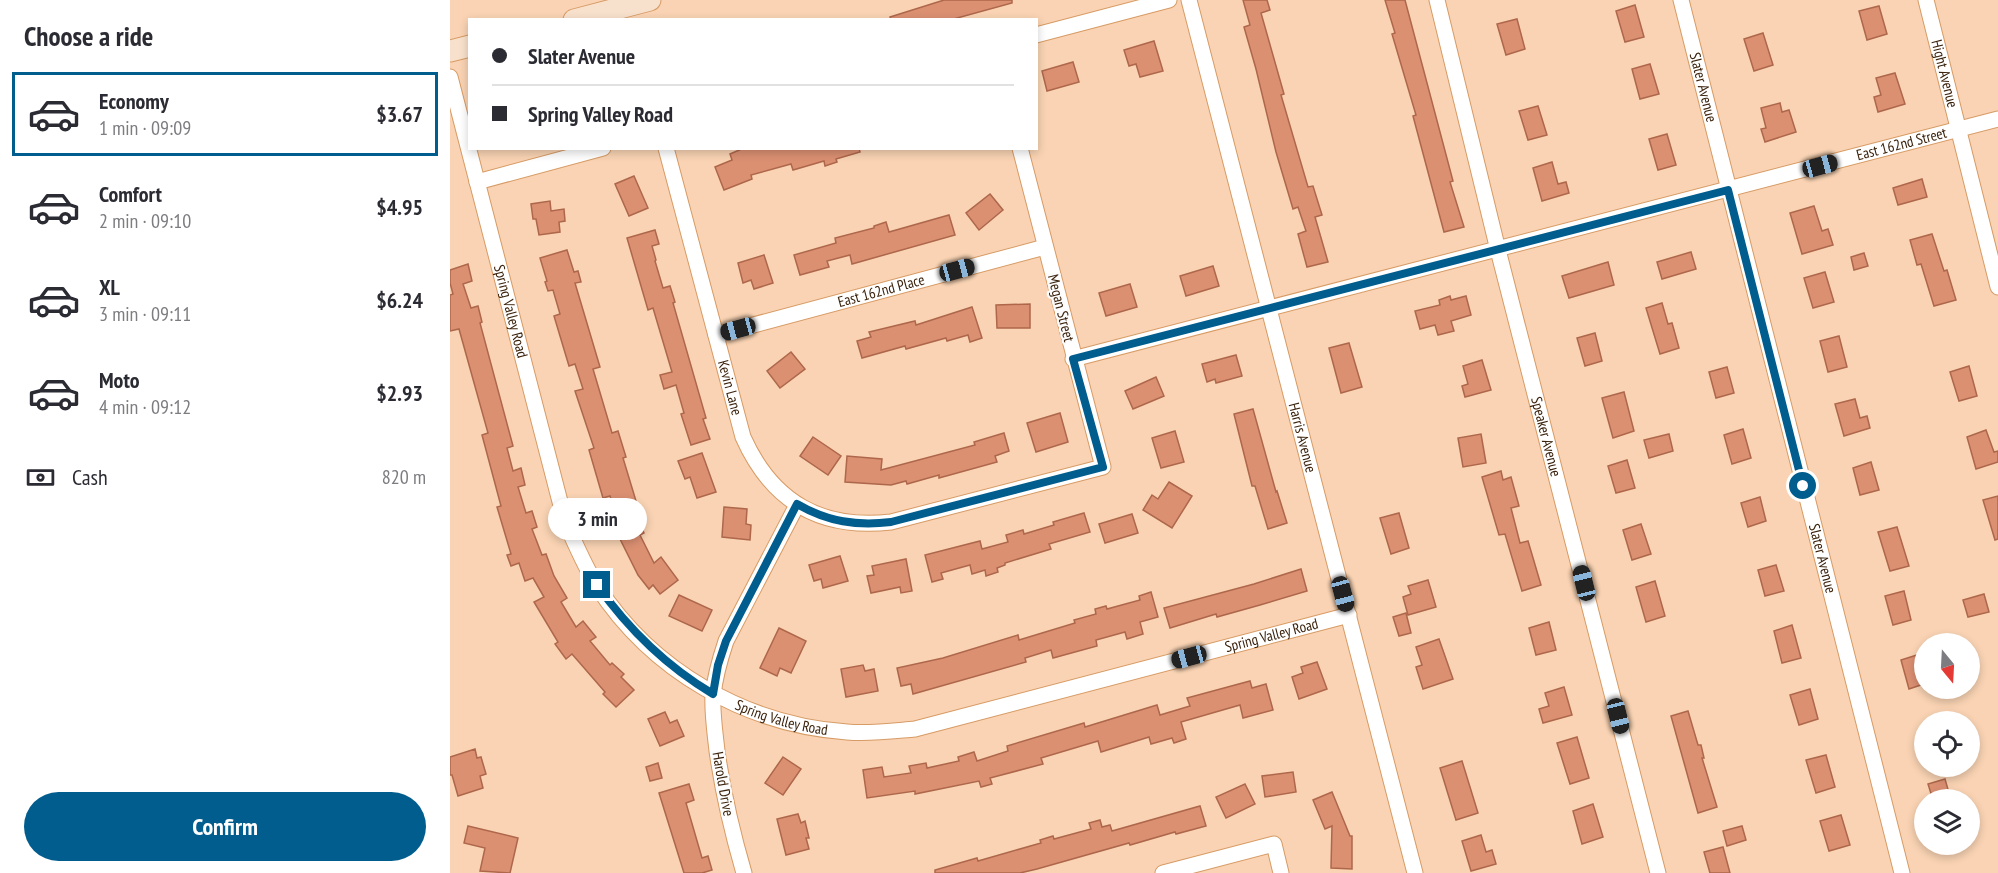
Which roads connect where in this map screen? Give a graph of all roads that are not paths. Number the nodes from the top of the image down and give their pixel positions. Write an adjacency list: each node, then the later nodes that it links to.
1 (650, 0): 7 (street)
2 (1169, 0): 8 (street)
3 (1190, 0): 24 (street, Harris Avenue)
4 (1437, 0): 22 (street, Speaker Avenue)
5 (1681, 0): 20 (street, Slater Avenue)
6 (1926, 0): 13 (street, Hight Avenue)
7 (582, 18)
8 (1038, 34)
9 (468, 46): 10 (street)
10 (450, 51)
11 (450, 77): 14 (street, Spring Valley Road)
12 (1998, 119): 13 (street, East 162nd Street)
13 (1959, 129): 20 (street, East 162nd Street); 23 (street, Hight Avenue)
14 (468, 147)
15 (469, 150): 19 (street, Spring Valley Road)
16 (596, 150): 19 (street)
17 (667, 150): 25 (street, Kevin Lane)
18 (1021, 150): 21 (street, Megan Street)
19 (477, 182): 30 (street, Spring Valley Road)
20 (1728, 190): 22 (street, East 162nd Street); 36 (street, Slater Avenue)
21 (1045, 247): 25 (street, East 162nd Place); 26 (street, Megan Street)
22 (1498, 250): 24 (street, East 162nd Street); 35 (street, Speaker Avenue)
23 (1998, 287)
24 (1269, 309): 26 (street, East 162nd Street); 29 (street, Harris Avenue)
25 (716, 335): 28 (street, Kevin Lane)
26 (1073, 359): 27 (street, Megan Street)
27 (1103, 467): 28 (street, Kevin Lane)
28 (797, 504): 30 (street)
29 (1348, 615): 30 (street, Spring Valley Road); 34 (street, Harris Avenue)
30 (713, 694): 31 (street, Harold Drive)
31 (744, 873)
32 (1163, 873): 33 (street)
33 (1281, 873)
34 (1415, 873)
35 (1658, 873)
36 (1902, 873)

